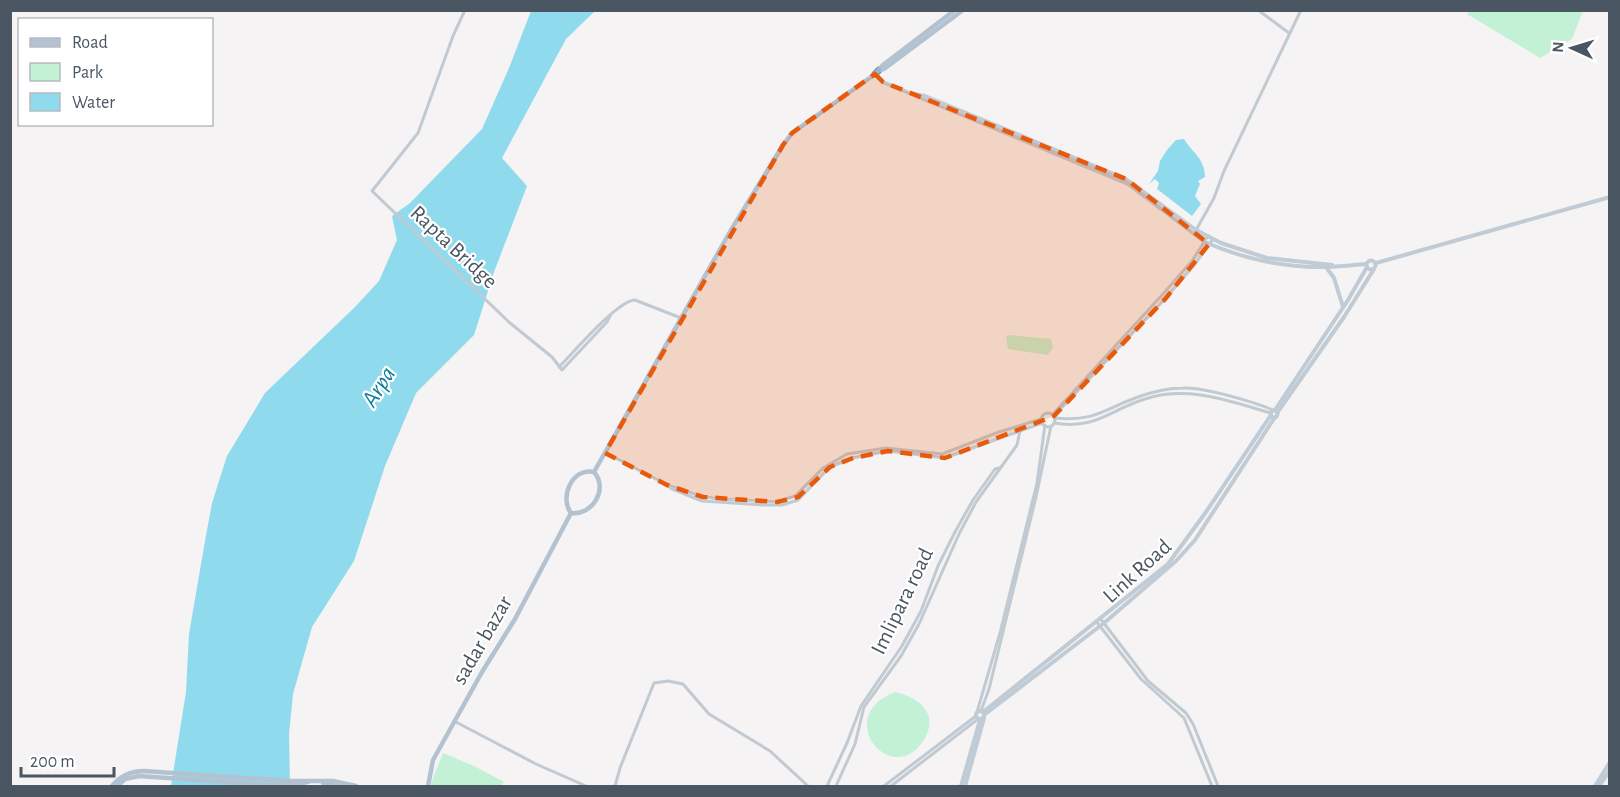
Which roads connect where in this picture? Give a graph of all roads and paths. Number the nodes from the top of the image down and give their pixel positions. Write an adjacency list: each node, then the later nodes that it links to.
1 (465, 10): 19 (street, Rapta Bridge)
2 (955, 10): 7 (main road)
3 (963, 10): 7 (main road)
4 (1258, 10): 6 (street)
5 (1301, 10): 6 (street)
6 (1289, 33): 9 (street)
7 (877, 72): 9 (main road); 18 (main road)
8 (1610, 197): 12 (main road)
9 (1195, 232): 10 (main road); 11 (main road)
10 (1210, 237): 11 (street); 13 (main road)
11 (1207, 243): 15 (main road); 22 (street)
12 (1376, 263): 14 (main road); 16 (main road)
13 (1334, 265): 14 (main road); 15 (main road)
14 (1367, 265): 16 (main road); 17 (main road, Link Road)
15 (1326, 267): 17 (main road)
16 (1374, 269): 21 (main road)
17 (1343, 308): 21 (main road, Link Road)
18 (681, 318): 20 (street); 25 (main road)
19 (554, 359): 20 (street); 20 (street)
20 (565, 364)
21 (1274, 413): 22 (street); 29 (main road, Link Road); 30 (main road, Link Road)
22 (1053, 419): 23 (street); 23 (street); 31 (street)
23 (1043, 423): 24 (street); 31 (street)
24 (1021, 428): 25 (street); 26 (street, Imlipara road)
25 (605, 453): 27 (main road)
26 (999, 468): 45 (street, Imlipara road); 46 (street, Imlipara road)
27 (594, 472): 28 (main road); 28 (main road)
28 (571, 513): 32 (main road, sadar bazar)
29 (1098, 620): 30 (street); 31 (main road, Link Road)
30 (1102, 625): 31 (main road, Link Road); 50 (street); 51 (street)
31 (980, 715): 47 (street, Link Road); 48 (street, Link Road); 49 (main road)
32 (454, 721): 41 (main road, sadar bazar); 42 (street)
33 (1610, 762): 52 (main road)
34 (1610, 770): 52 (main road)
35 (165, 775): 36 (main road); 37 (main road); 38 (main road)
36 (290, 783): 39 (main road); 40 (main road)
37 (112, 786)
38 (117, 786)
39 (340, 786)
40 (356, 786)
41 (428, 786)
42 (586, 786)
43 (615, 786): 44 (street)
44 (808, 786)
45 (827, 786)
46 (837, 786)
47 (884, 786)
48 (891, 786)
49 (963, 786)
50 (1212, 786)
51 (1218, 786)
52 (1597, 786)

